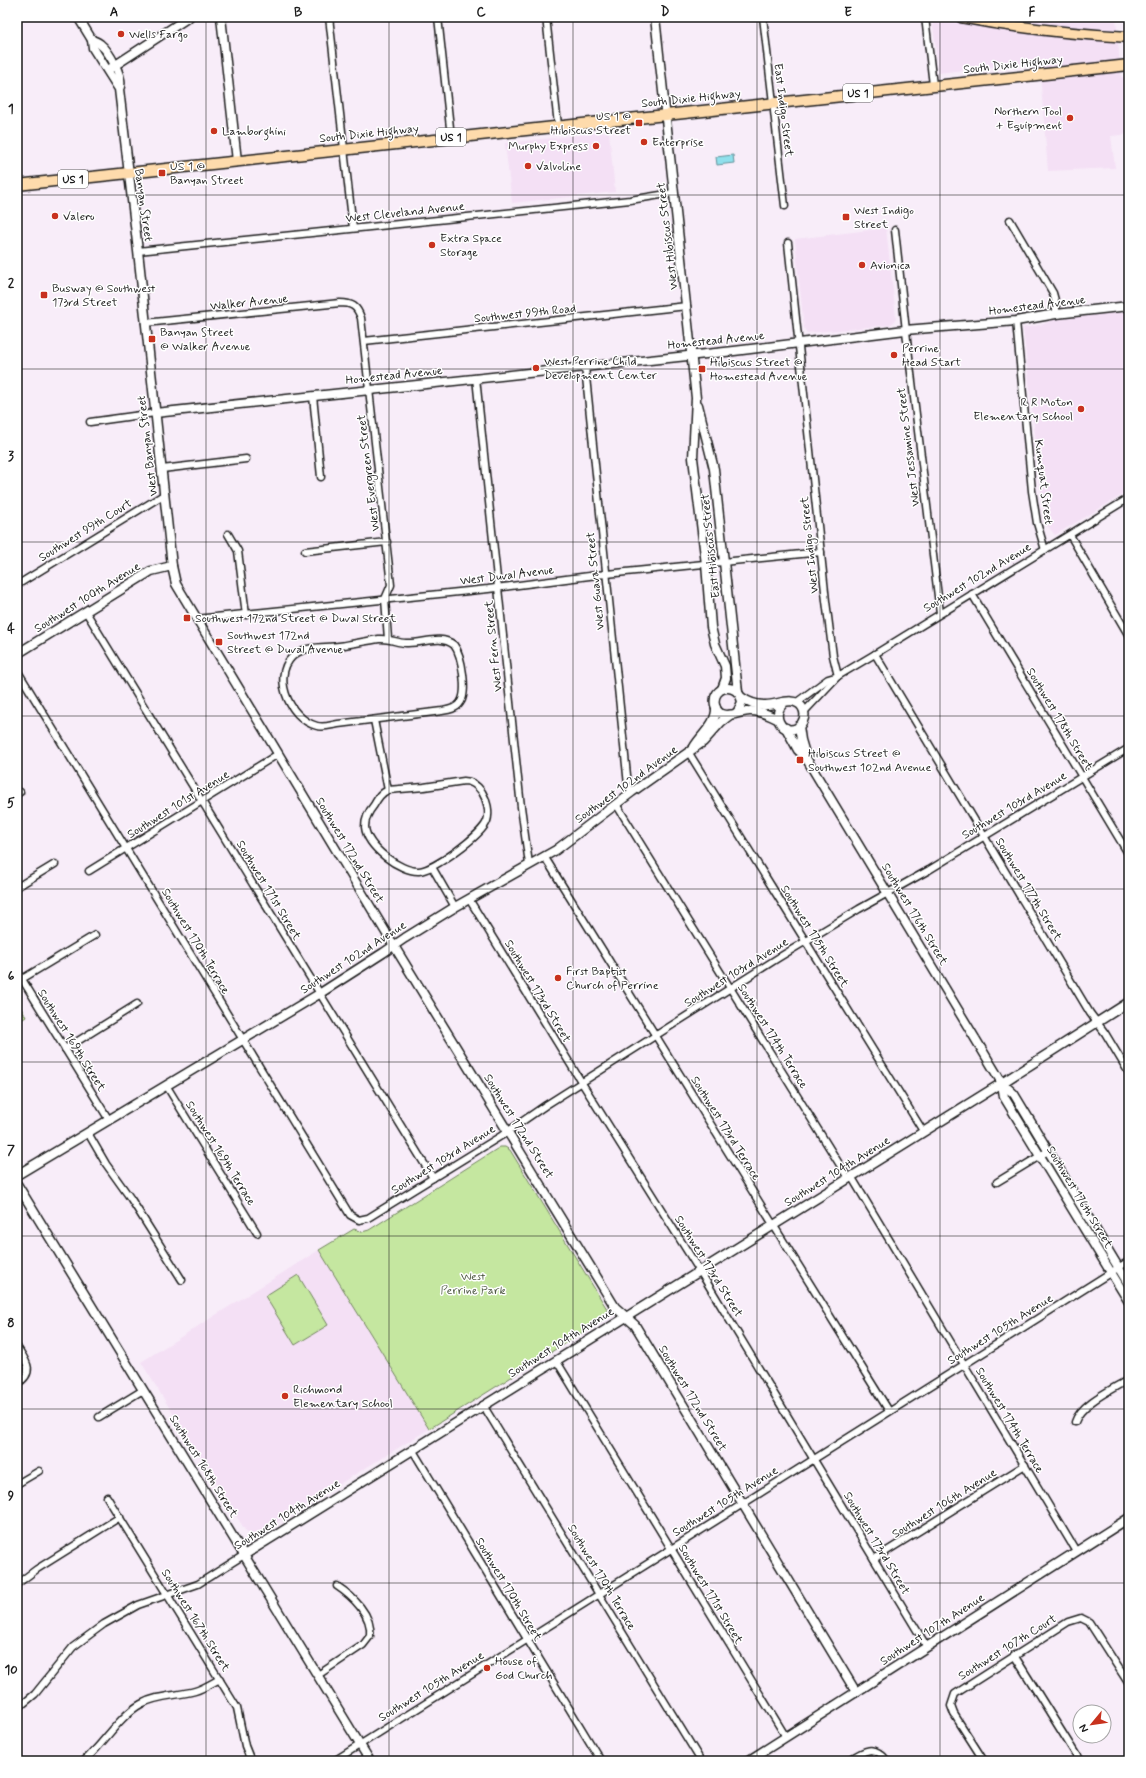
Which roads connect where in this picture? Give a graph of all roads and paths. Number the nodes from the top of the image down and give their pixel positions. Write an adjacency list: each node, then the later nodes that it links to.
1 (78, 17): 12 (street)
2 (189, 17): 13 (street)
3 (221, 17): 23 (street)
4 (329, 17): 22 (street)
5 (438, 17): 21 (street)
6 (546, 17): 20 (street)
7 (655, 17): 19 (street)
8 (763, 17): 18 (street, East Indigo Street)
9 (925, 17): 16 (street)
10 (961, 17): 11 (highway)
11 (1129, 37)
12 (92, 40): 13 (street, Banyan Street); 15 (street, Banyan Street)
13 (115, 65): 15 (street); 17 (street, Banyan Street)
14 (1129, 65): 16 (highway, South Dixie Highway / US 1)
15 (107, 71): 17 (street, Banyan Street)
16 (933, 85): 18 (highway, South Dixie Highway / US 1)
17 (118, 89): 24 (street, Banyan Street)
18 (772, 102): 19 (highway, South Dixie Highway / US 1); 27 (street, East Indigo Street)
19 (666, 115): 20 (highway, South Dixie Highway / US 1); 26 (street, West Hibiscus Street)
20 (558, 125): 21 (highway, South Dixie Highway / US 1)
21 (451, 137): 22 (highway, South Dixie Highway / US 1)
22 (344, 149): 23 (highway, South Dixie Highway / US 1); 29 (street)
23 (237, 161): 24 (highway, South Dixie Highway / US 1)
24 (128, 172): 25 (highway, South Dixie Highway / US 1); 32 (street, Banyan Street)
25 (17, 185)
26 (673, 193): 29 (street, West Cleveland Avenue); 34 (street, West Hibiscus Street)
27 (785, 206)
28 (1010, 220): 36 (street)
29 (353, 228): 32 (street, West Cleveland Avenue)
30 (895, 230): 39 (street, West Jessamine Street)
31 (788, 243): 41 (street, West Indigo Street)
32 (138, 251): 38 (street, Banyan Street)
33 (355, 306): 38 (street, Walker Avenue); 40 (street, West Evergreen Street)
34 (687, 306): 40 (street, Southwest 99th Road); 42 (street, West Hibiscus Street)
35 (1129, 306): 36 (street, Homestead Avenue)
36 (1056, 314): 37 (street, Homestead Avenue)
37 (1016, 321): 39 (street, Homestead Avenue); 58 (street, Kumquat Street)
38 (145, 324): 48 (street, West Banyan Street)
39 (905, 330): 41 (street, Homestead Avenue); 70 (street, West Jessamine Street)
40 (364, 341): 45 (street, West Evergreen Street)
41 (799, 343): 42 (street, Homestead Avenue); 60 (street, West Indigo Street)
42 (692, 354): 43 (street, Homestead Avenue); 47 (street, East Hibiscus Street)
43 (585, 367): 44 (street, Homestead Avenue); 64 (street, West Guava Street)
44 (476, 378): 45 (street, Homestead Avenue); 66 (street, West Fern Street)
45 (370, 390): 46 (street, Homestead Avenue); 57 (street, West Evergreen Street)
46 (313, 396): 48 (street, Homestead Avenue); 52 (street)
47 (696, 398): 61 (street, East Hibiscus Street); 62 (street, East Hibiscus Street)
48 (155, 413): 49 (street, Homestead Avenue); 51 (street, West Banyan Street)
49 (90, 422)
50 (246, 459): 51 (street)
51 (162, 469): 53 (street, West Banyan Street)
52 (321, 477)
53 (165, 494): 63 (street, West Banyan Street); 65 (street, Southwest 99th Court)
54 (1129, 498): 56 (street, Southwest 102nd Avenue)
55 (228, 534): 71 (street)
56 (1070, 535): 58 (street, Southwest 102nd Avenue); 73 (street)
57 (387, 542): 59 (street); 68 (street, West Evergreen Street)
58 (1045, 550): 67 (street, Southwest 102nd Avenue)
59 (304, 551)
60 (821, 552): 61 (street, West Duval Avenue); 78 (street, West Indigo Street)
61 (724, 563): 62 (street, West Duval Avenue); 80 (street, East Hibiscus Street)
62 (706, 564): 64 (street, West Duval Avenue); 79 (street, East Hibiscus Street)
63 (172, 566): 69 (street, Southwest 100th Avenue); 72 (street, Southwest 172nd Street)
64 (605, 574): 66 (street, West Duval Avenue); 96 (street, West Guava Street)
65 (17, 585)
66 (498, 587): 68 (street, West Duval Avenue); 104 (street, West Fern Street)
67 (972, 594): 70 (street, Southwest 102nd Avenue); 94 (street, Southwest 178th Street)
68 (385, 599): 71 (street, West Duval Avenue); 74 (street, West Evergreen Street)
69 (86, 612): 75 (street, Southwest 100th Avenue); 97 (street, Southwest 171st Street)
70 (940, 613): 76 (street, Southwest 102nd Avenue)
71 (246, 615): 72 (street, West Duval Avenue)
72 (196, 619): 92 (street, Southwest 172nd Street)
73 (1129, 636)
74 (388, 639): 87 (street); 87 (street)
75 (17, 654)
76 (875, 654): 78 (street, Southwest 102nd Avenue); 99 (street, Southwest 177th Street)
77 (17, 670): 100 (street, Southwest 170th Terrace)
78 (838, 676): 81 (street, Southwest 102nd Avenue); 84 (street, Southwest 102nd Avenue)
79 (722, 689): 80 (street); 83 (street)
80 (740, 695): 82 (street); 85 (street)
81 (797, 702): 82 (street); 84 (street)
82 (784, 703): 86 (street)
83 (716, 708): 85 (street); 91 (street, Southwest 102nd Avenue)
84 (804, 712): 88 (street)
85 (732, 714): 86 (street); 91 (street, Southwest 102nd Avenue)
86 (777, 719): 89 (street)
87 (374, 720): 95 (street)
88 (799, 726): 89 (street); 93 (street, Southwest 176th Street)
89 (786, 728): 93 (street, Southwest 176th Street)
90 (1129, 748): 94 (street, Southwest 103rd Avenue)
91 (691, 750): 96 (street, Southwest 102nd Avenue); 112 (street, Southwest 175th Street)
92 (278, 754): 97 (street, Southwest 101st Avenue); 113 (street, Southwest 172nd Street)
93 (806, 758): 108 (street, Southwest 176th Street)
94 (1082, 777): 99 (street, Southwest 103rd Avenue); 101 (street, Southwest 178th Street)
95 (388, 790): 105 (street); 105 (street)
96 (632, 792): 98 (street, Southwest 102nd Avenue)
97 (202, 802): 100 (street, Southwest 101st Avenue); 117 (street, Southwest 171st Street)
98 (616, 804): 102 (street, Southwest 102nd Avenue); 116 (street, Southwest 174th Terrace)
99 (984, 836): 108 (street, Southwest 103rd Avenue); 120 (street, Southwest 177th Street)
100 (126, 848): 106 (street, Southwest 101st Avenue); 122 (street, Southwest 170th Terrace)
101 (1129, 855)
102 (544, 856): 104 (street, Southwest 102nd Avenue); 121 (street, Southwest 173rd Terrace)
103 (55, 864): 107 (street)
104 (529, 864): 109 (street, Southwest 102nd Avenue)
105 (432, 867): 110 (street)
106 (89, 871)
107 (17, 887)
108 (888, 893): 112 (street, Southwest 103rd Avenue); 126 (street, Southwest 176th Street)
109 (469, 899): 110 (street, Southwest 102nd Avenue); 125 (street, Southwest 173rd Street)
110 (456, 907): 113 (street, Southwest 102nd Avenue)
111 (95, 935): 115 (street)
112 (805, 941): 116 (street, Southwest 103rd Avenue); 130 (street, Southwest 175th Street)
113 (394, 946): 117 (street, Southwest 102nd Avenue); 129 (street, Southwest 172nd Street)
114 (17, 971): 115 (street, Southwest 169th Street)
115 (22, 979): 123 (street, Southwest 169th Street)
116 (730, 989): 121 (street, Southwest 103rd Avenue); 135 (street, Southwest 174th Terrace)
117 (319, 994): 122 (street, Southwest 102nd Avenue); 136 (street, Southwest 171st Street)
118 (1129, 1002): 120 (street, Southwest 104th Avenue)
119 (137, 1004): 123 (street)
120 (1097, 1022): 124 (street, Southwest 177th Street); 126 (street, Southwest 104th Avenue)
121 (655, 1036): 125 (street, Southwest 103rd Avenue); 140 (street, Southwest 173rd Terrace)
122 (243, 1040): 127 (street, Southwest 102nd Avenue); 139 (street, Southwest 170th Terrace)
123 (65, 1049): 128 (street, Southwest 169th Street)
124 (1129, 1073)
125 (582, 1083): 129 (street, Southwest 103rd Avenue); 144 (street, Southwest 173rd Street)
126 (1002, 1083): 130 (street, Southwest 104th Avenue); 132 (street, Southwest 176th Street); 133 (street, Southwest 176th Street)
127 (166, 1085): 128 (street, Southwest 102nd Avenue); 141 (street, Southwest 169th Terrace)
128 (109, 1120): 131 (street, Southwest 102nd Avenue)
129 (508, 1131): 136 (street, Southwest 103rd Avenue); 148 (street, Southwest 172nd Street)
130 (923, 1131): 135 (street, Southwest 104th Avenue)
131 (88, 1133): 134 (street, Southwest 102nd Avenue); 145 (street)
132 (1048, 1151): 133 (street); 143 (street, Southwest 176th Street)
133 (1040, 1156): 137 (street); 143 (street, Southwest 176th Street)
134 (17, 1175)
135 (850, 1177): 140 (street, Southwest 104th Avenue); 151 (street, Southwest 174th Terrace)
136 (433, 1178): 139 (street, Southwest 103rd Avenue)
137 (997, 1182)
138 (17, 1184): 154 (street, Southwest 168th Street)
139 (359, 1220)
140 (774, 1225): 144 (street, Southwest 104th Avenue); 156 (street, Southwest 173rd Terrace)
141 (257, 1232)
142 (1129, 1260): 143 (street, Southwest 105th Avenue)
143 (1114, 1270): 146 (street, Southwest 176th Street); 147 (street, Southwest 176th Street); 151 (street, Southwest 105th Avenue)
144 (700, 1271): 148 (street, Southwest 104th Avenue); 160 (street, Southwest 173rd Street)
145 (182, 1280)
146 (1129, 1285)
147 (1129, 1302)
148 (626, 1316): 150 (street, Southwest 104th Avenue); 165 (street, Southwest 172nd Street)
149 (17, 1347): 153 (street)
150 (556, 1360): 155 (street, Southwest 104th Avenue); 168 (street, Southwest 171st Street)
151 (964, 1365): 156 (street, Southwest 105th Avenue); 161 (street, Southwest 174th Terrace)
152 (1129, 1379): 158 (street)
153 (17, 1384)
154 (143, 1390): 157 (street); 170 (street, Southwest 168th Street)
155 (484, 1405): 159 (street, Southwest 104th Avenue); 174 (street, Southwest 170th Terrace)
156 (889, 1411): 160 (street, Southwest 105th Avenue)
157 (99, 1417)
158 (1075, 1422)
159 (412, 1449): 170 (street, Southwest 104th Avenue); 176 (street, Southwest 170th Street)
160 (814, 1459): 165 (street, Southwest 105th Avenue); 171 (street, Southwest 173rd Street)
161 (1025, 1465): 169 (street, Southwest 174th Terrace); 171 (street, Southwest 106th Avenue)
162 (38, 1470): 163 (street)
163 (17, 1484)
164 (107, 1497): 166 (street, Southwest 167th Street)
165 (742, 1503): 168 (street, Southwest 105th Avenue); 182 (street, Southwest 172nd Street)
166 (120, 1517): 172 (street); 175 (street, Southwest 167th Street)
167 (1129, 1518): 169 (street, Southwest 107th Avenue)
168 (671, 1548): 174 (street, Southwest 105th Avenue); 184 (street, Southwest 171st Street)
169 (1076, 1551): 177 (street, Southwest 107th Avenue)
170 (244, 1555): 175 (street, Southwest 104th Avenue); 179 (street, Southwest 168th Street)
171 (874, 1559): 177 (street, Southwest 173rd Street)
172 (17, 1584)
173 (337, 1586): 179 (street)
174 (599, 1594): 176 (street, Southwest 105th Avenue); 191 (street, Southwest 170th Terrace)
175 (167, 1595): 180 (street, Southwest 167th Street); 183 (street, Southwest 104th Avenue)
176 (526, 1639): 185 (street, Southwest 105th Avenue); 190 (street, Southwest 170th Street)
177 (927, 1647): 182 (street, Southwest 107th Avenue)
178 (1014, 1655): 181 (street, Southwest 107th Court); 195 (street, Southwest 107th Court); 196 (street)
179 (318, 1675): 185 (street, Southwest 168th Street)
180 (220, 1679): 186 (street); 187 (street, Southwest 167th Street)
181 (1129, 1684)
182 (856, 1692): 184 (street, Southwest 107th Avenue)
183 (17, 1709)
184 (786, 1737): 192 (street, Southwest 107th Avenue)
185 (360, 1745): 188 (street, Southwest 105th Avenue); 189 (street, Southwest 168th Street)
186 (84, 1761)
187 (251, 1761)
188 (334, 1761)
189 (370, 1761)
190 (601, 1761)
191 (701, 1761)
192 (748, 1761)
193 (848, 1761): 194 (street)
194 (887, 1761)
195 (984, 1761)
196 (1080, 1761)

